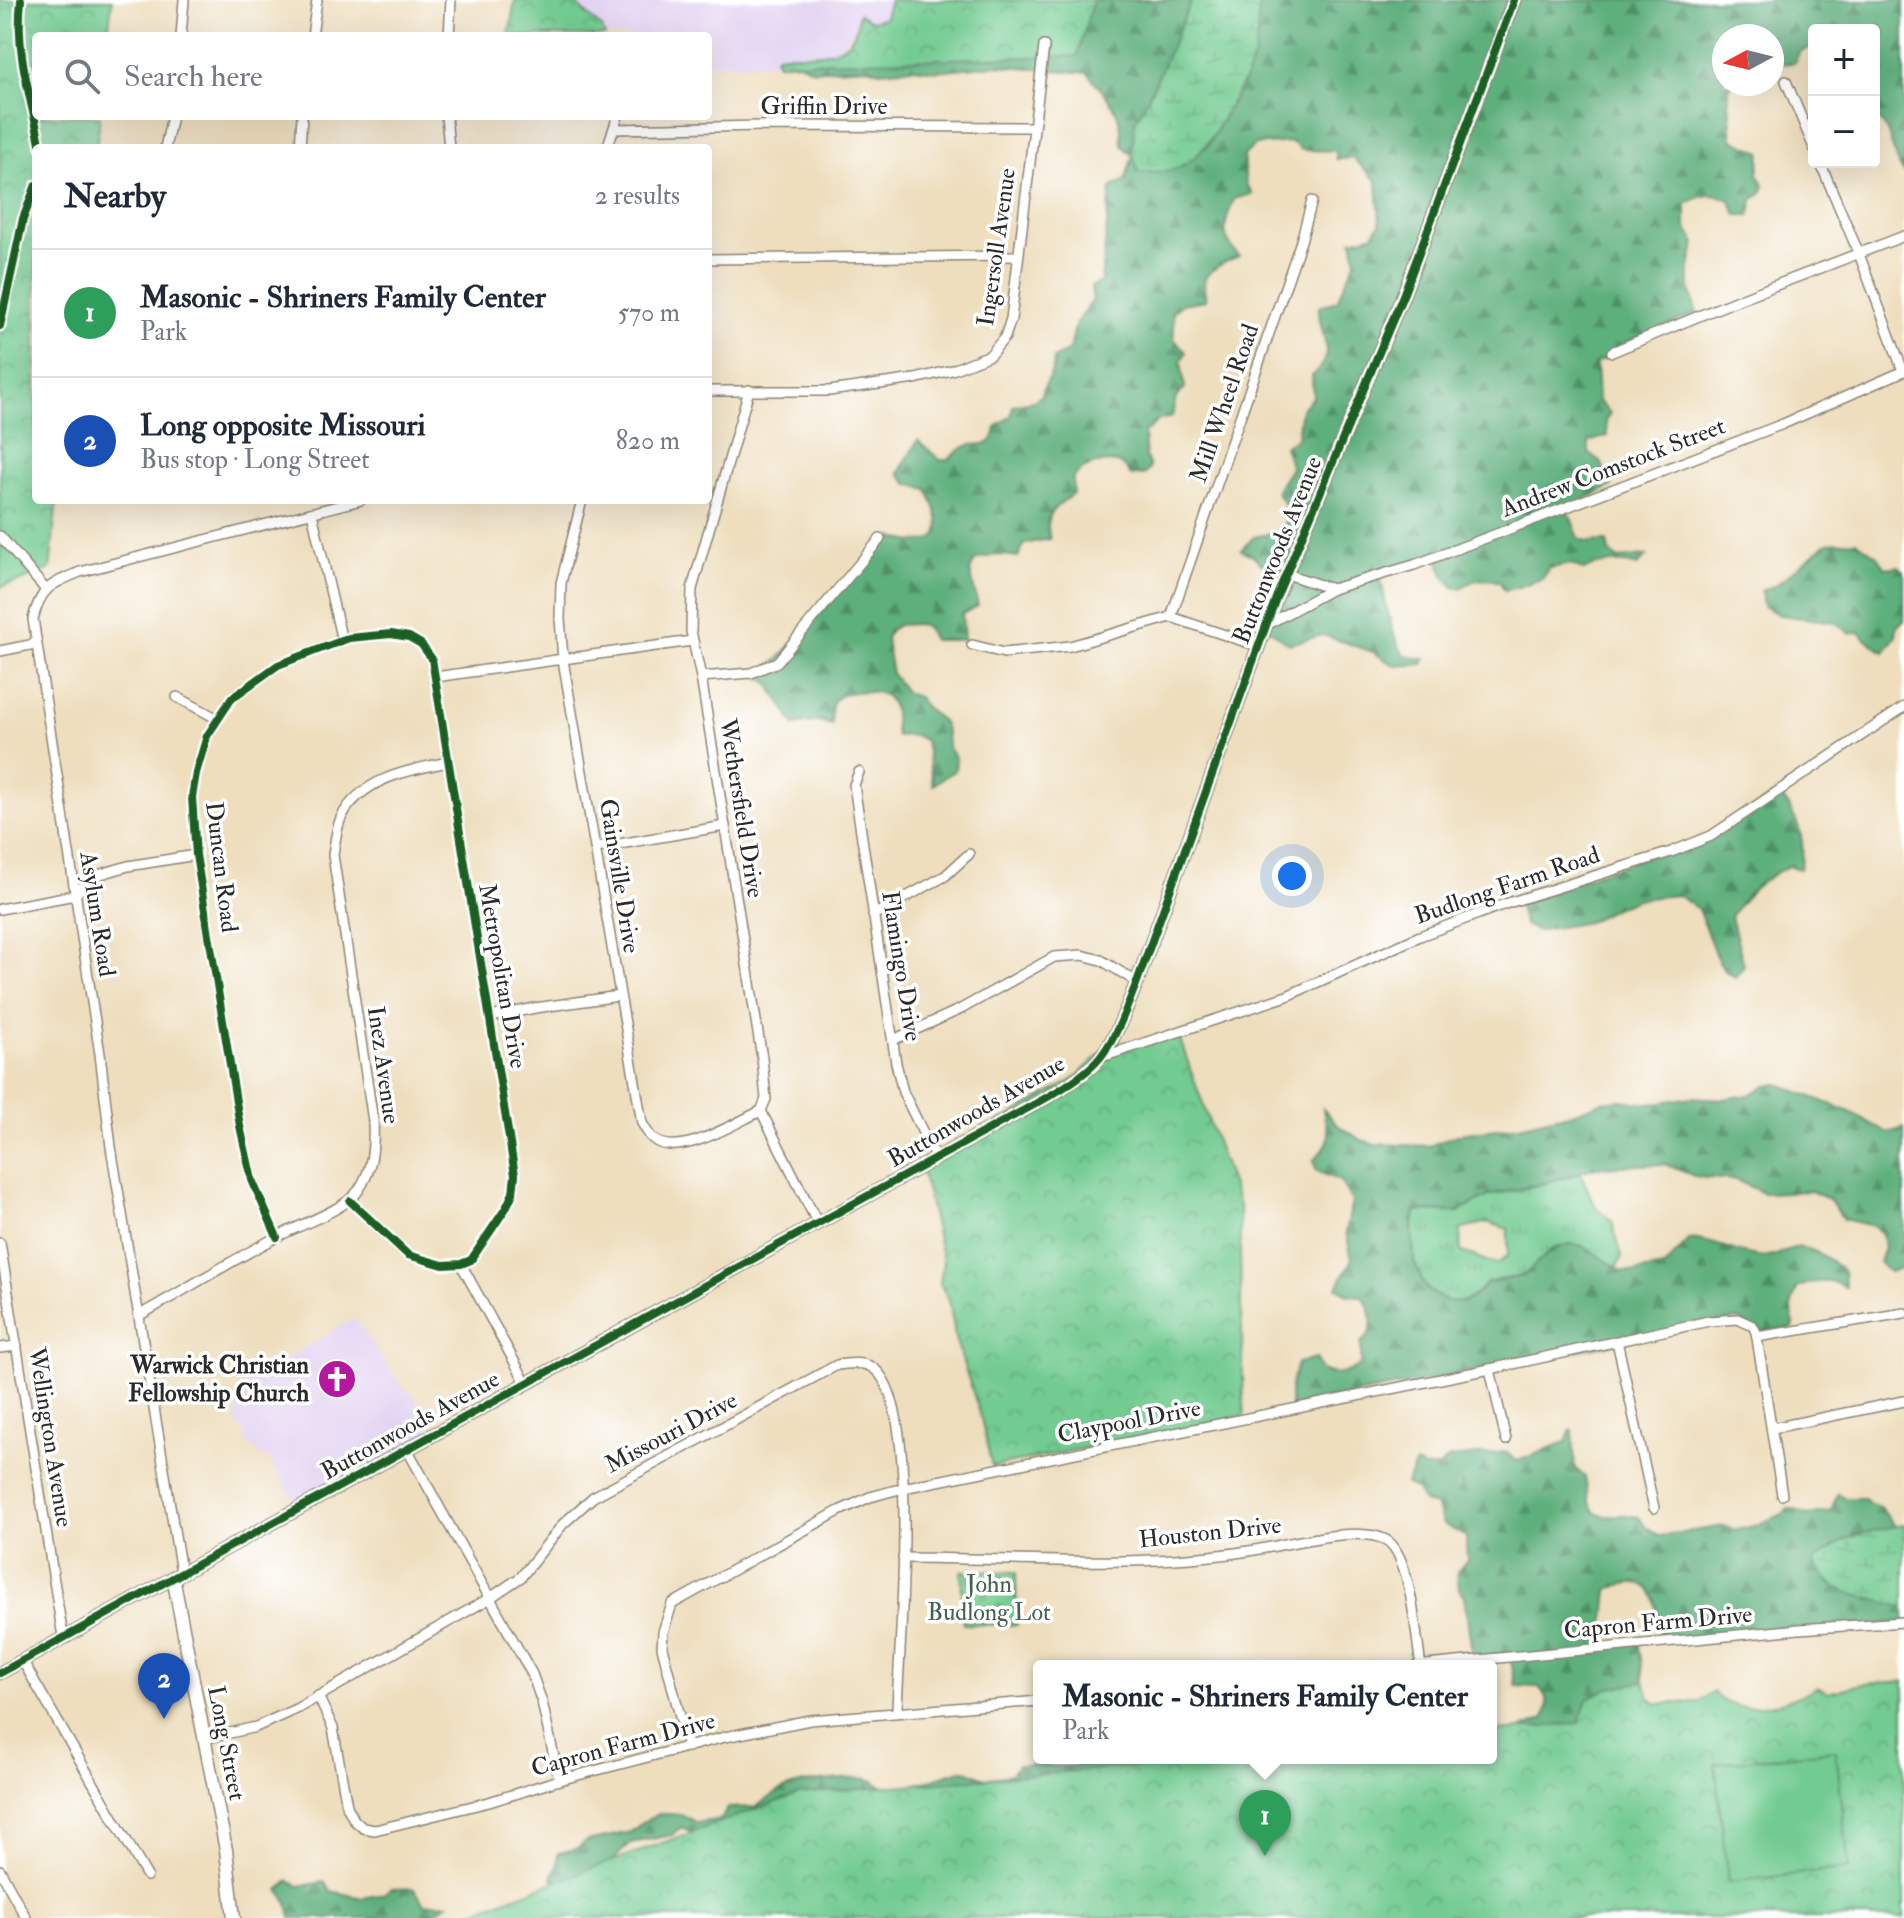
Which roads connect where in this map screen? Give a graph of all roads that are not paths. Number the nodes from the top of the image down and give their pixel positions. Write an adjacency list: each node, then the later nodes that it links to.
1 (184, 0): 5 (street)
2 (317, 0): 6 (street)
3 (451, 0): 7 (street)
4 (1514, 0): 36 (street, Buttonwoods Avenue)
5 (181, 32)
6 (313, 32)
7 (449, 32)
8 (1044, 46): 14 (street, Ingersoll Avenue)
9 (1786, 81): 16 (street)
10 (171, 120): 17 (street)
11 (302, 120): 18 (street)
12 (446, 120): 19 (street)
13 (617, 120): 15 (street)
14 (1033, 127): 15 (street, Griffin Drive); 25 (street, Ingersoll Avenue)
15 (615, 129): 20 (street)
16 (1808, 134)
17 (166, 144)
18 (300, 144)
19 (449, 144)
20 (609, 144)
21 (1823, 168): 24 (street)
22 (1312, 201): 39 (street, Mill Wheel Road)
23 (1904, 236): 24 (street)
24 (1859, 254): 27 (street); 28 (street)
25 (1018, 256): 26 (street); 29 (street, Ingersoll Avenue)
26 (712, 259)
27 (1612, 352)
28 (1904, 371): 37 (street, Andrew Comstock Street)
29 (749, 390): 30 (street, Ingersoll Avenue); 42 (street, Wethersfield Drive)
30 (712, 391)
31 (346, 504): 33 (street)
32 (581, 504): 47 (street, Gainsville Drive)
33 (312, 513): 38 (street); 41 (street)
34 (0, 536): 38 (street)
35 (880, 539): 49 (street)
36 (1287, 574): 37 (street); 40 (street, Buttonwoods Avenue)
37 (1332, 589): 40 (street, Andrew Comstock Street)
38 (46, 590): 43 (street, Asylum Road)
39 (1171, 617): 44 (street); 45 (street)
40 (1266, 625): 45 (street, Buttonwoods Avenue)
41 (342, 641): 48 (street, Duncan Road); 52 (street, Duncan Road)
42 (692, 641): 47 (street); 49 (street, Wethersfield Drive)
43 (35, 644): 46 (street); 59 (street, Asylum Road)
44 (972, 645)
45 (1258, 646): 62 (street, Buttonwoods Avenue)
46 (0, 651)
47 (563, 660): 48 (street); 56 (street, Gainsville Drive)
48 (435, 677): 53 (street, Metropolitan Drive)
49 (701, 677): 55 (street, Wethersfield Drive)
50 (177, 697): 52 (street)
51 (1904, 707): 66 (street, Budlong Farm Road)
52 (218, 719): 58 (street, Duncan Road)
53 (448, 762): 64 (street, Metropolitan Drive); 69 (street, Inez Avenue)
54 (859, 772): 61 (street, Flamingo Drive)
55 (725, 826): 56 (street); 67 (street, Wethersfield Drive)
56 (596, 848): 63 (street, Gainsville Drive)
57 (969, 854): 61 (street)
58 (196, 855): 59 (street); 71 (street, Duncan Road)
59 (75, 895): 60 (street); 75 (street, Asylum Road)
60 (0, 909)
61 (873, 915): 65 (street, Flamingo Drive)
62 (1137, 982): 65 (street); 66 (street, Buttonwoods Avenue)
63 (619, 996): 64 (street); 67 (street, Gainsville Drive)
64 (491, 1017): 73 (street, Metropolitan Drive)
65 (893, 1040): 68 (street, Flamingo Drive)
66 (1102, 1057): 68 (street, Buttonwoods Avenue)
67 (761, 1111): 70 (street)
68 (936, 1159): 70 (street, Buttonwoods Avenue)
69 (350, 1201): 71 (street); 73 (street)
70 (818, 1224): 81 (street, Buttonwoods Avenue)
71 (277, 1237): 75 (street)
72 (0, 1243): 78 (street, Wellington Avenue)
73 (461, 1264): 81 (street)
74 (1904, 1313): 76 (street, Claypool Drive)
75 (140, 1315): 90 (street, Asylum Road)
76 (1756, 1334): 77 (street, Claypool Drive); 83 (street)
77 (1617, 1341): 80 (street, Claypool Drive); 88 (street)
78 (17, 1346): 79 (street); 93 (street, Wellington Avenue)
79 (0, 1348)
80 (1490, 1369): 84 (street); 86 (street, Claypool Drive)
81 (526, 1383): 85 (street, Buttonwoods Avenue)
82 (1904, 1401): 83 (street)
83 (1773, 1428): 87 (street)
84 (1506, 1440)
85 (407, 1449): 90 (street, Buttonwoods Avenue); 91 (street)
86 (903, 1488): 89 (street, Missouri Drive); 91 (street, Missouri Drive); 102 (street, Claypool Drive)
87 (1782, 1495)
88 (1654, 1508)
89 (903, 1558): 95 (street, Houston Drive); 100 (street, Missouri Drive)
90 (177, 1574): 93 (street, Buttonwoods Avenue); 101 (street, Long Street)
91 (490, 1598): 98 (street, Missouri Drive); 103 (street)
92 (1904, 1622): 96 (street, Capron Farm Drive)
93 (63, 1637): 94 (street, Buttonwoods Avenue)
94 (22, 1660): 97 (street, Buttonwoods Avenue); 105 (street)
95 (1417, 1660)
96 (1479, 1660)
97 (0, 1673)
98 (318, 1696): 101 (street, Missouri Drive); 103 (street, Capron Farm Drive)
99 (1033, 1701): 100 (street, Capron Farm Drive)
100 (897, 1712): 102 (street, Capron Farm Drive)
101 (204, 1739): 107 (street, Long Street)
102 (688, 1747): 103 (street, Capron Farm Drive)
103 (559, 1780)
104 (0, 1870): 106 (street)
105 (147, 1876)
106 (26, 1918)
107 (234, 1918)

